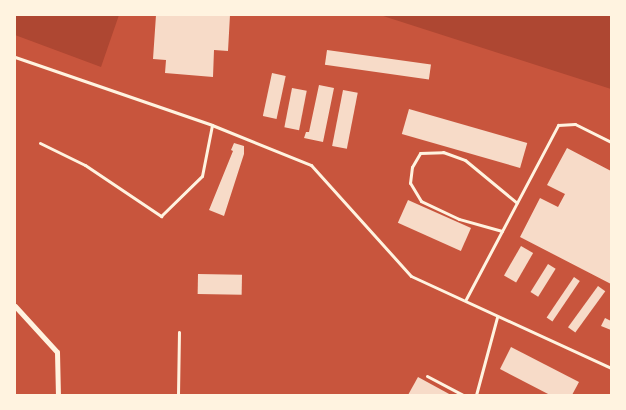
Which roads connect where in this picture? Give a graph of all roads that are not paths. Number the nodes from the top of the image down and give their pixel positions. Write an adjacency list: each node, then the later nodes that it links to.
1 (15, 56): 2 (lane)
2 (212, 125): 3 (lane); 7 (lane)
3 (40, 142)
4 (611, 142): 5 (lane)
5 (517, 204): 6 (lane); 6 (lane)
6 (502, 231): 7 (lane)
7 (466, 299): 9 (lane)
8 (15, 306): 13 (street)
9 (497, 317): 11 (lane); 16 (lane)
10 (179, 332): 14 (lane)
11 (610, 367)
12 (427, 376): 15 (lane)
13 (58, 395)
14 (178, 395)
15 (463, 395)
16 (476, 395)

